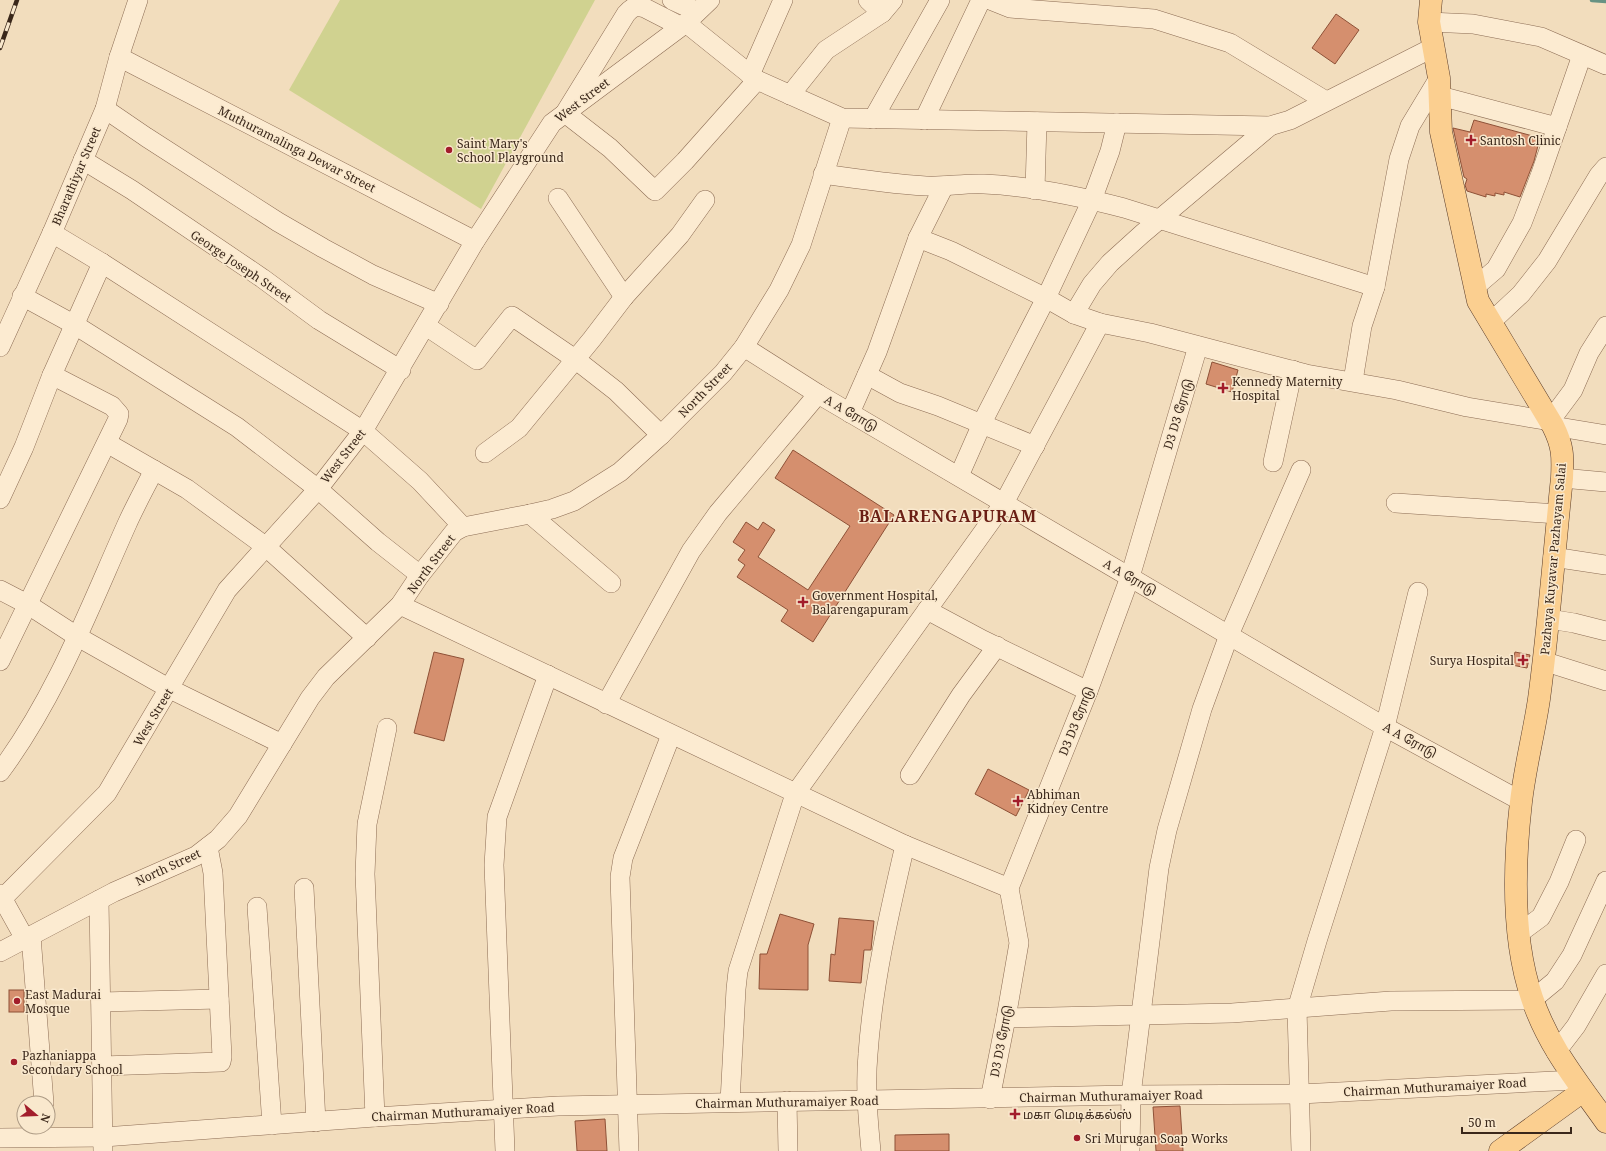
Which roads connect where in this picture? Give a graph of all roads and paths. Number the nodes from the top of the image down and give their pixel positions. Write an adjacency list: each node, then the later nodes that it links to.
1 (138, 0): 16 (street, Bharathiyar Street)
2 (672, 0): 12 (street)
3 (783, 0): 18 (street)
4 (868, 0): 10 (street)
5 (940, 0): 25 (street)
6 (981, 0): 26 (street)
7 (990, 0): 9 (street)
8 (1431, 0): 13 (main road, Pazhaya Kuyavar Pazhayam Salai)
9 (1041, 5): 11 (street)
10 (887, 7): 20 (street)
11 (1110, 8): 21 (street)
12 (693, 15): 18 (street); 23 (street, West Street); 23 (street)
13 (1430, 22): 14 (main road, Pazhaya Kuyavar Pazhayam Salai); 15 (street)
14 (1434, 46): 19 (main road, Pazhaya Kuyavar Pazhayam Salai); 21 (street)
15 (1582, 55): 17 (street); 30 (street)
16 (119, 57): 22 (street, Bharathiyar Street); 42 (street, Muthuramalinga Dewar Street)
17 (1606, 65)
18 (754, 77): 20 (street); 23 (street)
19 (1440, 87): 30 (street); 44 (street); 45 (main road, Pazhaya Kuyavar Pazhayam Salai)
20 (790, 95): 24 (street)
21 (1326, 101): 29 (street)
22 (105, 109): 31 (street, Bharathiyar Street); 49 (street)
23 (565, 113): 42 (street, West Street)
24 (842, 118): 25 (street); 33 (street, North Street)
25 (873, 119): 26 (street)
26 (924, 120): 27 (street)
27 (1038, 122): 28 (street); 35 (street)
28 (1117, 123): 29 (street); 38 (street)
29 (1270, 126): 39 (street)
30 (1557, 127): 45 (street)
31 (84, 160): 40 (street, Bharathiyar Street); 60 (street, George Joseph Street)
32 (1606, 168): 51 (street)
33 (823, 174): 34 (street); 58 (street, North Street)
34 (944, 186): 35 (street); 41 (street)
35 (1035, 190): 38 (street)
36 (558, 198): 47 (street)
37 (705, 200): 47 (street)
38 (1092, 200): 39 (street); 48 (street)
39 (1160, 220): 44 (street); 50 (street)
40 (52, 233): 43 (street); 46 (street, Bharathiyar Street)
41 (918, 238): 48 (street); 63 (street)
42 (475, 241): 49 (street, West Street)
43 (102, 263): 53 (street); 69 (street)
44 (1375, 287): 64 (street)
45 (1475, 287): 51 (main road, Pazhaya Kuyavar Pazhayam Salai)
46 (22, 296): 53 (street); 57 (street, Bharathiyar Street)
47 (624, 297): 59 (street)
48 (1046, 298): 50 (street); 68 (street)
49 (439, 304): 54 (street, West Street)
50 (1074, 314): 52 (street)
51 (1491, 322): 67 (main road, Pazhaya Kuyavar Pazhayam Salai)
52 (1100, 323): 56 (street); 73 (street)
53 (75, 325): 62 (street); 81 (street)
54 (426, 326): 59 (street); 60 (street, West Street)
55 (1606, 326): 67 (street)
56 (1198, 346): 61 (street); 92 (street, D3 D3 ரோடு)
57 (0, 347)
58 (744, 347): 65 (street, A A ரோடு); 70 (street, North Street)
59 (575, 359): 70 (street); 74 (street)
60 (400, 370): 69 (street, West Street)
61 (1293, 370): 64 (street); 75 (street)
62 (52, 375): 72 (street); 82 (street)
63 (867, 375): 66 (street); 68 (street)
64 (1352, 381): 67 (street)
65 (818, 394): 66 (street, A A ரோடு); 111 (street)
66 (850, 413): 78 (street, A A ரோடு)
67 (1552, 424): 71 (street); 79 (main road, Pazhaya Kuyavar Pazhayam Salai)
68 (982, 425): 73 (street); 78 (street)
69 (363, 431): 81 (street, West Street); 87 (street)
70 (661, 435): 85 (street, North Street)
71 (1606, 435)
72 (107, 443): 76 (street); 96 (street)
73 (1035, 446): 83 (street)
74 (485, 453)
75 (1273, 462)
76 (154, 470): 88 (street); 102 (street)
77 (1301, 470): 101 (street)
78 (959, 476): 83 (street, A A ரோடு)
79 (1562, 478): 80 (street); 86 (main road, Pazhaya Kuyavar Pazhayam Salai)
80 (1606, 482)
81 (318, 489): 88 (street, West Street); 91 (street)
82 (0, 499)
83 (1004, 503): 92 (street, A A ரோடு); 98 (street)
84 (1396, 503): 86 (street)
85 (530, 514): 87 (street, North Street); 93 (street)
86 (1558, 514): 89 (main road, Pazhaya Kuyavar Pazhayam Salai)
87 (463, 527): 91 (street, North Street)
88 (265, 546): 103 (street); 109 (street, West Street)
89 (1554, 557): 90 (street); 99 (main road, Pazhaya Kuyavar Pazhayam Salai)
90 (1606, 565)
91 (420, 575): 97 (street, North Street)
92 (1130, 577): 101 (street, A A ரோடு); 110 (street, D3 D3 ரோடு)
93 (611, 583)
94 (0, 590): 96 (street)
95 (1418, 592): 112 (street)
96 (27, 604): 102 (street); 105 (street)
97 (400, 606): 103 (street, North Street); 107 (street)
98 (927, 610): 104 (street); 118 (street)
99 (1549, 619): 100 (street); 106 (main road, Pazhaya Kuyavar Pazhayam Salai)
100 (1606, 631)
101 (1230, 636): 112 (street, A A ரோடு); 137 (street)
102 (78, 637): 109 (street); 116 (street)
103 (367, 638): 115 (street, North Street)
104 (997, 646): 110 (street); 117 (street)
105 (0, 661)
106 (1544, 661): 108 (street); 119 (main road, Pazhaya Kuyavar Pazhayam Salai)
107 (548, 674): 111 (street); 150 (street)
108 (1606, 681)
109 (170, 689): 115 (street); 126 (street, West Street)
110 (1088, 691): 125 (street, D3 D3 ரோடு)
111 (606, 704): 114 (street)
112 (1385, 727): 119 (street, A A ரோடு); 136 (street)
113 (387, 728): 151 (street)
114 (671, 735): 118 (street); 149 (street)
115 (282, 744): 122 (street, North Street)
116 (0, 772)
117 (910, 775)
118 (795, 794): 121 (street); 147 (street)
119 (1521, 801): 129 (main road, Pazhaya Kuyavar Pazhayam Salai)
120 (1576, 840): 129 (street)
121 (904, 845): 125 (street); 146 (street)
122 (208, 847): 127 (street, North Street); 133 (street)
123 (1606, 881): 134 (street)
124 (304, 888): 152 (street)
125 (1009, 888): 138 (street, D3 D3 ரோடு)
126 (2, 896): 130 (street)
127 (99, 900): 130 (street, North Street); 135 (street)
128 (257, 907): 154 (street)
129 (1518, 934): 134 (main road, Pazhaya Kuyavar Pazhayam Salai)
130 (28, 937): 131 (street, North Street); 143 (street)
131 (0, 952)
132 (1606, 974): 139 (street)
133 (219, 999): 135 (street); 140 (street)
134 (1532, 1000): 136 (street); 139 (main road, Pazhaya Kuyavar Pazhayam Salai)
135 (101, 1002): 140 (street)
136 (1297, 1009): 137 (street); 142 (street)
137 (1141, 1016): 138 (street); 144 (street)
138 (1006, 1018): 145 (street, D3 D3 ரோடு)
139 (1556, 1052): 141 (main road, Pazhaya Kuyavar Pazhayam Salai)
140 (102, 1066): 158 (street)
141 (1579, 1086): 142 (street, Chairman Muthuramaiyer Road); 153 (main road, Pazhaya Kuyavar Pazhayam Salai); 165 (main road)
142 (1300, 1094): 144 (street, Chairman Muthuramaiyer Road); 164 (street)
143 (43, 1095)
144 (1131, 1095): 145 (street, Chairman Muthuramaiyer Road); 163 (street)
145 (990, 1099): 146 (street, Chairman Muthuramaiyer Road)
146 (867, 1100): 148 (street, Chairman Muthuramaiyer Road); 162 (street)
147 (730, 1102): 148 (street, Chairman Muthuramaiyer Road); 149 (street, Chairman Muthuramaiyer Road)
148 (787, 1102): 161 (street)
149 (627, 1106): 150 (street, Chairman Muthuramaiyer Road); 160 (street)
150 (504, 1111): 151 (street, Chairman Muthuramaiyer Road); 159 (street)
151 (376, 1117): 152 (street, Chairman Muthuramaiyer Road)
152 (316, 1122): 154 (street, Chairman Muthuramaiyer Road)
153 (1606, 1122)
154 (272, 1125): 158 (street, Chairman Muthuramaiyer Road)
155 (28, 1135): 157 (street, Chairman Muthuramaiyer Road)
156 (56, 1135): 158 (street, Chairman Muthuramaiyer Road)
157 (0, 1138)
158 (103, 1144)
159 (505, 1151)
160 (629, 1151)
161 (788, 1151)
162 (871, 1151)
163 (1130, 1151)
164 (1301, 1151)
165 (1500, 1151)

